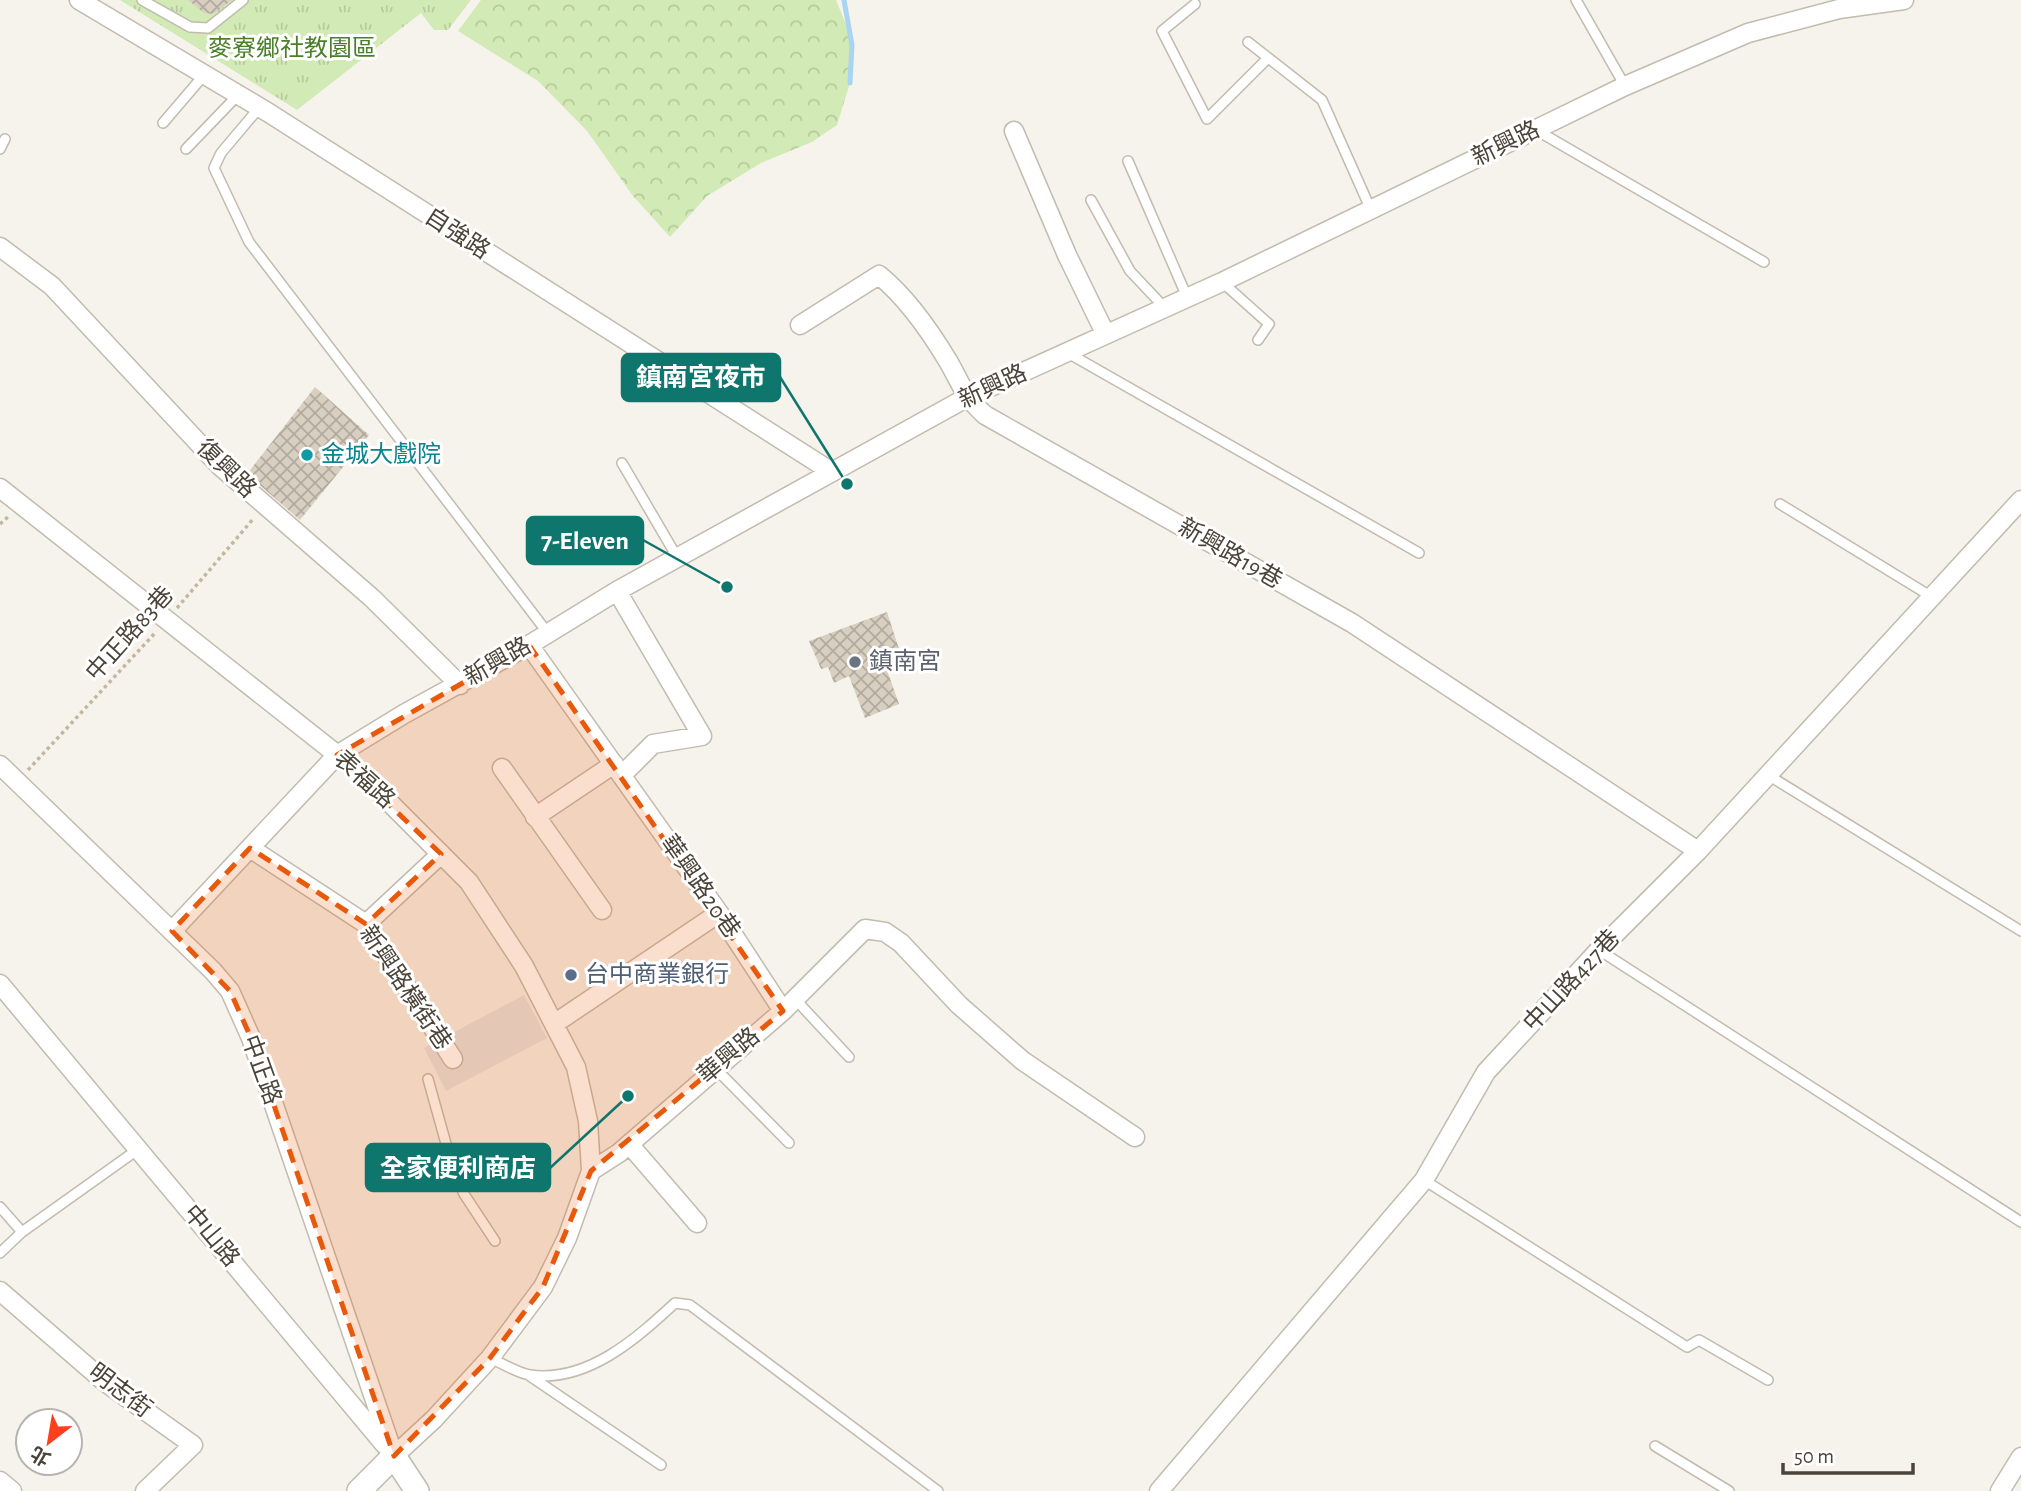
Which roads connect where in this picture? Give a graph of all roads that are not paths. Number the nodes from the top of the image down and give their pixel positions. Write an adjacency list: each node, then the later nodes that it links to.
1 (79, 0): 9 (street, 自強路)
2 (142, 0): 3 (lane)
3 (243, 0)
4 (1576, 0): 10 (lane)
5 (1904, 0): 10 (street, 新興路)
6 (1195, 4): 8 (lane)
7 (1248, 42): 8 (lane)
8 (1268, 58): 21 (lane)
9 (204, 75): 11 (street, 自強路); 13 (lane)
10 (1625, 86): 14 (street, 新興路)
11 (238, 95): 12 (street, 自強路); 18 (lane)
12 (259, 108): 33 (street, 自強路); 41 (lane)
13 (163, 123)
14 (1536, 130): 21 (street, 新興路); 23 (lane)
15 (1014, 131): 28 (street)
16 (5, 139): 17 (lane)
17 (0, 149)
18 (186, 149)
19 (1128, 161): 25 (lane)
20 (1091, 200): 26 (lane)
21 (1371, 210): 24 (street, 新興路)
22 (0, 247): 43 (street, 復興路)
23 (1764, 262)
24 (1222, 282): 25 (street, 新興路); 29 (lane)
25 (1187, 297): 26 (street, 新興路)
26 (1164, 307): 28 (street, 新興路)
27 (800, 325): 31 (street, 新興路19巷)
28 (1105, 333): 30 (street, 新興路)
29 (1258, 340)
30 (1068, 353): 31 (street, 新興路); 37 (lane)
31 (966, 398): 33 (street, 新興路); 51 (street, 新興路19巷)
32 (622, 463): 38 (lane)
33 (832, 472): 38 (street, 新興路)
34 (0, 488): 44 (street, 表福路)
35 (2021, 500): 40 (street, 中山路427巷)
36 (1780, 504): 40 (lane)
37 (1419, 553)
38 (677, 557): 39 (street, 新興路)
39 (617, 591): 41 (street, 新興路); 47 (street)
40 (1932, 597): 48 (street, 中山路427巷)
41 (547, 632): 42 (street, 新興路)
42 (529, 645): 43 (street, 新興路); 47 (street, 華興路20巷)
43 (460, 685): 44 (street, 新興路)
44 (337, 755): 50 (street, 新興路); 52 (street, 表福路)
45 (0, 765): 56 (street, 中正路)
46 (502, 768): 49 (street)
47 (618, 770): 49 (street); 54 (street, 華興路20巷)
48 (1768, 775): 51 (street, 中山路427巷); 57 (lane)
49 (535, 817): 53 (street)
50 (250, 848): 55 (street, 新興路橫街巷); 56 (street, 新興路)
51 (1698, 851): 58 (street, 中山路427巷)
52 (441, 854): 55 (street); 61 (street, 表福路)
53 (602, 909)
54 (719, 913): 60 (street, 華興路20巷); 61 (street)
55 (366, 923): 63 (street, 新興路橫街巷)
56 (172, 931): 83 (street, 中正路)
57 (2021, 931)
58 (1599, 950): 71 (street, 中山路427巷); 73 (lane)
59 (0, 984): 69 (street, 中山路)
60 (789, 1005): 62 (lane); 64 (street, 華興路); 66 (street, 華興路)
61 (554, 1024): 70 (street, 表福路)
62 (849, 1057)
63 (453, 1059)
64 (715, 1068): 67 (lane); 68 (street, 華興路)
65 (428, 1079): 76 (lane)
66 (1135, 1138)
67 (789, 1143)
68 (629, 1144): 70 (street, 華興路); 74 (street)
69 (137, 1150): 75 (lane); 83 (street, 中山路)
70 (591, 1171): 79 (street)
71 (1424, 1180): 81 (lane); 92 (street, 中山路427巷)
72 (0, 1208): 75 (lane)
73 (2021, 1222)
74 (697, 1223)
75 (22, 1232): 77 (lane)
76 (495, 1241)
77 (0, 1253)
78 (0, 1291): 88 (street, 明志街)
79 (490, 1358): 80 (lane); 83 (street)
80 (528, 1375): 85 (lane); 91 (lane)
81 (1768, 1380)
82 (1655, 1446): 93 (lane)
83 (394, 1456): 89 (street); 90 (street, 中山路)
84 (2021, 1457): 94 (street)
85 (661, 1465)
86 (0, 1481): 87 (street)
87 (12, 1491)
88 (145, 1491)
89 (359, 1491)
90 (417, 1491)
91 (938, 1491)
92 (1159, 1491)
93 (1729, 1491)
94 (2000, 1491)

